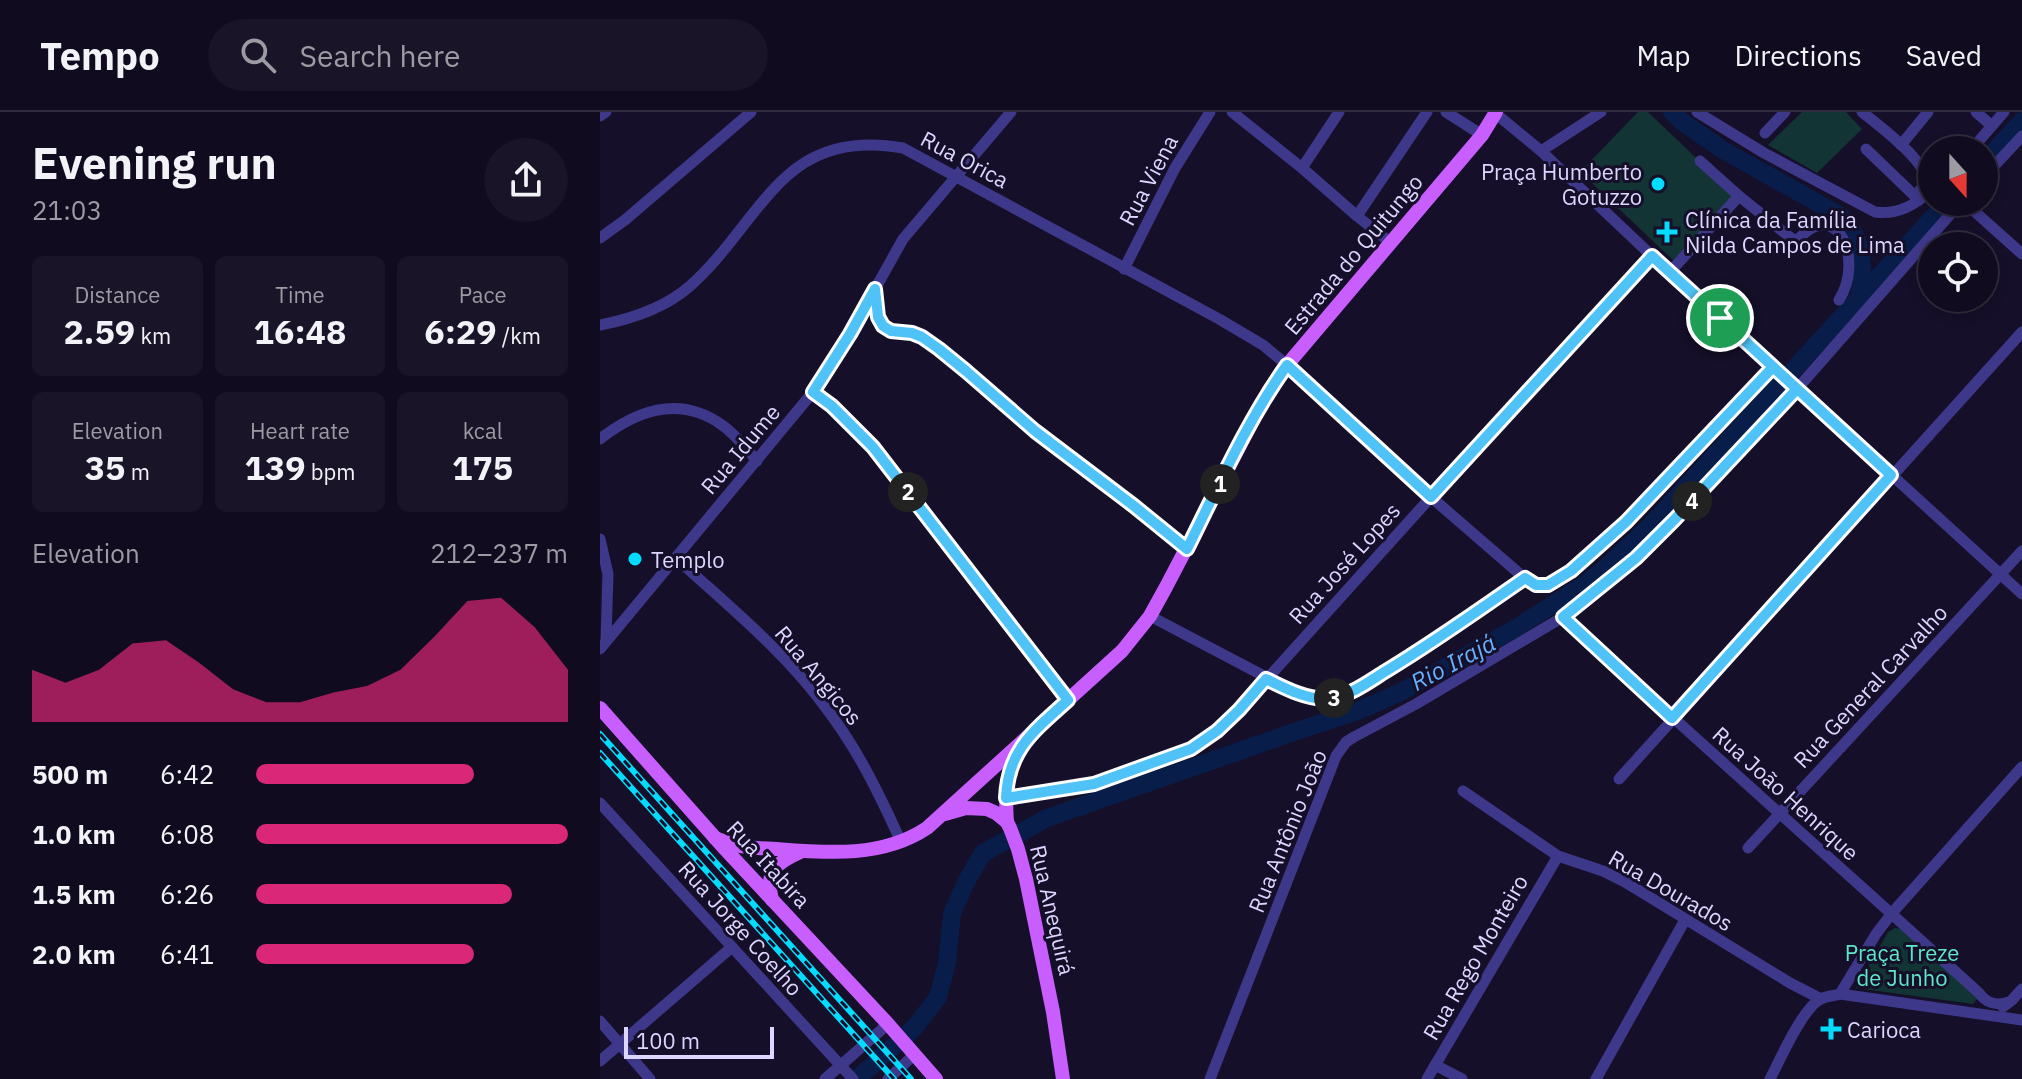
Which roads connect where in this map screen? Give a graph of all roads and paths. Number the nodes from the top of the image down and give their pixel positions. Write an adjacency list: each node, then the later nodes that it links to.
1 (606, 112): 17 (street)
2 (751, 112): 35 (street)
3 (1011, 112): 29 (street, Rua Idume)
4 (1210, 112): 39 (street, Rua Viena)
5 (1232, 112): 28 (street)
6 (1339, 112): 28 (street)
7 (1427, 112): 32 (street)
8 (1446, 112): 20 (street)
9 (1601, 112): 25 (street)
10 (1697, 112): 31 (street)
11 (1785, 112): 19 (street)
12 (1862, 112): 23 (street)
13 (1928, 112): 23 (street)
14 (1976, 112): 18 (street)
15 (2004, 112): 18 (street)
16 (1496, 113): 20 (main road, Estrada do Quitungo); 25 (street)
17 (600, 116)
18 (1992, 126): 21 (street)
19 (1765, 133)
20 (1482, 135): 36 (main road, Estrada do Quitungo)
21 (1983, 136)
22 (2022, 136): 27 (street)
23 (1901, 145): 31 (street)
24 (1866, 149): 31 (street)
25 (1541, 151): 38 (street)
26 (1700, 161): 30 (street)
27 (1998, 162)
28 (1302, 168): 32 (street)
29 (955, 176): 39 (street, Rua Orica); 41 (street, Rua Idume); 43 (street, Rua Orica)
30 (1739, 196): 40 (street); 42 (street)
31 (1917, 198)
32 (1357, 216): 36 (street)
33 (1950, 216): 47 (street, Rua Antônio João)
34 (1979, 216): 37 (street)
35 (600, 238)
36 (1391, 243): 45 (main road, Estrada do Quitungo)
37 (2022, 254)
38 (1652, 256): 40 (street); 52 (street, Rua José Lopes)
39 (1124, 269): 45 (street, Rua Orica)
40 (1670, 272): 46 (street)
41 (875, 289): 48 (street, Rua Idume); 54 (street)
42 (1839, 300)
43 (600, 325)
44 (2022, 332): 51 (street)
45 (1287, 365): 52 (street); 54 (main road, Estrada do Quitungo)
46 (1775, 370): 47 (street); 58 (street)
47 (1795, 388): 51 (street); 61 (street, Rua Antônio João)
48 (813, 392): 50 (street, Rua Idume); 64 (street)
49 (600, 439): 50 (street)
50 (757, 461): 56 (street, Rua Idume)
51 (1891, 475): 57 (street); 66 (street)
52 (1431, 497): 58 (street); 63 (street, Rua José Lopes)
53 (600, 539): 62 (street)
54 (1187, 549): 60 (main road, Estrada do Quitungo)
55 (2022, 551): 57 (street, Rua General Carvalho)
56 (676, 558): 62 (street, Rua Idume); 77 (street, Rua Angicos)
57 (2001, 575): 59 (street); 73 (street, Rua General Carvalho)
58 (1525, 578): 63 (street)
59 (2022, 594)
60 (1150, 616): 63 (street); 64 (main road, Estrada do Quitungo)
61 (1563, 617): 66 (street, Rua João Henrique); 104 (street, Rua Antônio João)
62 (603, 646)
63 (1266, 679): 71 (street, Rua José Lopes)
64 (1068, 700): 67 (main road, Estrada do Quitungo)
65 (600, 708): 76 (main road, Rua Itabira)
66 (1672, 718): 69 (street); 73 (street, Rua João Henrique)
67 (1028, 736): 71 (main road, Estrada do Quitungo); 74 (main road, Estrada do Quitungo)
68 (2022, 767): 82 (street)
69 (1619, 779)
70 (1463, 791): 80 (street, Rua Dourados)
71 (1006, 798): 75 (main road, Estrada do Quitungo)
72 (600, 803): 84 (street, Rua Jorge Coelho)
73 (1778, 814): 78 (street, Rua General Carvalho); 82 (street, Rua João Henrique)
74 (940, 815): 75 (main road, Rua Anequirá); 77 (main road, Estrada do Quitungo)
75 (1008, 825): 103 (main road, Rua Anequirá)
76 (715, 838): 79 (main road, Estrada do Quitungo); 81 (main road, Rua Itabira)
77 (901, 842): 79 (main road, Estrada do Quitungo)
78 (1748, 848)
79 (800, 852): 81 (main road)
80 (1558, 856): 83 (street, Rua Dourados); 97 (street, Rua Rego Monteiro)
81 (773, 901): 93 (main road, Rua Itabira)
82 (1892, 913): 86 (street); 88 (street, Rua João Henrique)
83 (1685, 920): 87 (street, Rua Dourados); 107 (street)
84 (732, 947): 94 (street); 98 (street, Rua Jorge Coelho)
85 (2022, 989): 89 (street)
86 (1840, 994): 87 (street); 90 (street)
87 (1821, 999): 108 (street)
88 (1983, 999): 89 (street); 90 (street)
89 (2011, 1001): 90 (street); 91 (street)
90 (1987, 1015): 91 (street)
91 (2020, 1020)
92 (600, 1021): 94 (street)
93 (891, 1026): 95 (main road, Rua Itabira); 98 (street)
94 (620, 1044): 96 (street); 99 (street)
95 (912, 1050): 101 (street); 102 (main road, Rua Itabira)
96 (600, 1061)
97 (1435, 1065): 105 (street, Rua Rego Monteiro); 106 (street)
98 (847, 1073): 100 (street)
99 (650, 1079)
100 (825, 1079)
101 (888, 1079)
102 (936, 1079)
103 (1063, 1079)
104 (1210, 1079)
105 (1427, 1079)
106 (1462, 1079)
107 (1596, 1079)
108 (1770, 1079)

